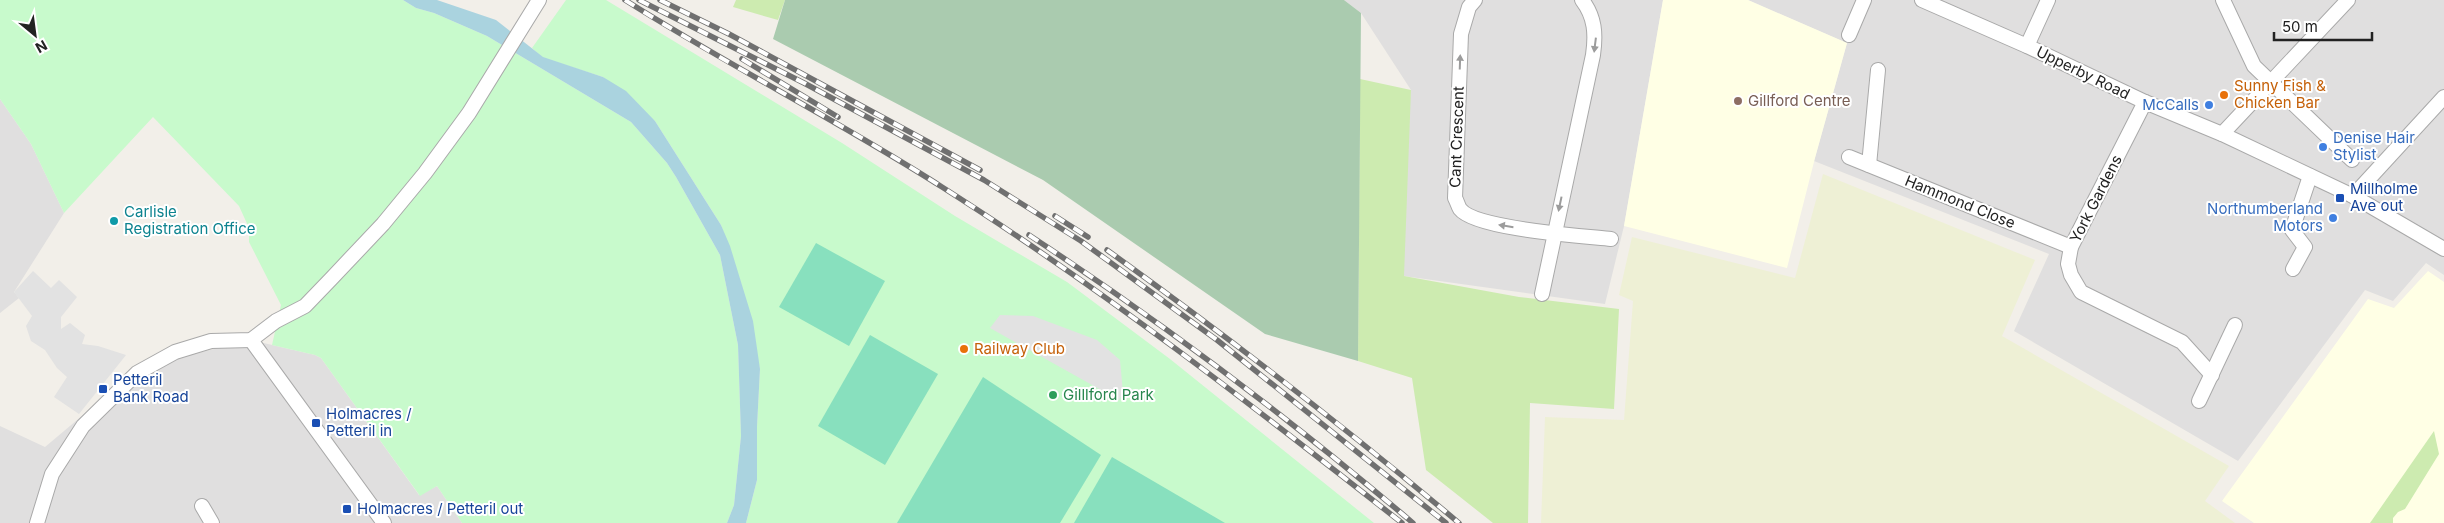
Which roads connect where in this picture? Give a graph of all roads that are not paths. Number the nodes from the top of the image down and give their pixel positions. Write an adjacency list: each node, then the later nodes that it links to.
1 (539, 0): 28 (street)
2 (1475, 0): 21 (street, Cant Crescent, one-way to 2)
3 (1582, 0): 21 (street, one-way to 21)
4 (1864, 0): 9 (street)
5 (1922, 0): 10 (street, Upperby Road)
6 (2048, 0): 10 (street)
7 (2222, 0): 12 (street)
8 (2348, 0): 12 (street)
9 (1848, 35)
10 (2027, 46): 14 (street, Upperby Road)
11 (1878, 70): 18 (street)
12 (2269, 82): 15 (street); 17 (street)
13 (2444, 97): 20 (street)
14 (2145, 102): 15 (street, Upperby Road); 23 (street, York Gardens)
15 (2222, 134): 19 (street, Upperby Road)
16 (1849, 157): 18 (street, Hammond Close)
17 (2352, 160)
18 (1869, 165): 23 (street, Hammond Close)
19 (2310, 176): 20 (street, Upperby Road); 25 (street)
20 (2353, 196): 24 (street, Upperby Road)
21 (1554, 234): 22 (street, Cant Crescent); 26 (street)
22 (1611, 239)
23 (2071, 247): 29 (street, York Gardens)
24 (2444, 249)
25 (2293, 269)
26 (1542, 294)
27 (2235, 325): 29 (street)
28 (251, 340): 32 (street); 34 (street)
29 (2212, 374): 30 (street)
30 (2199, 401)
31 (202, 506): 33 (street)
32 (37, 523)
33 (212, 523)
34 (384, 523)

